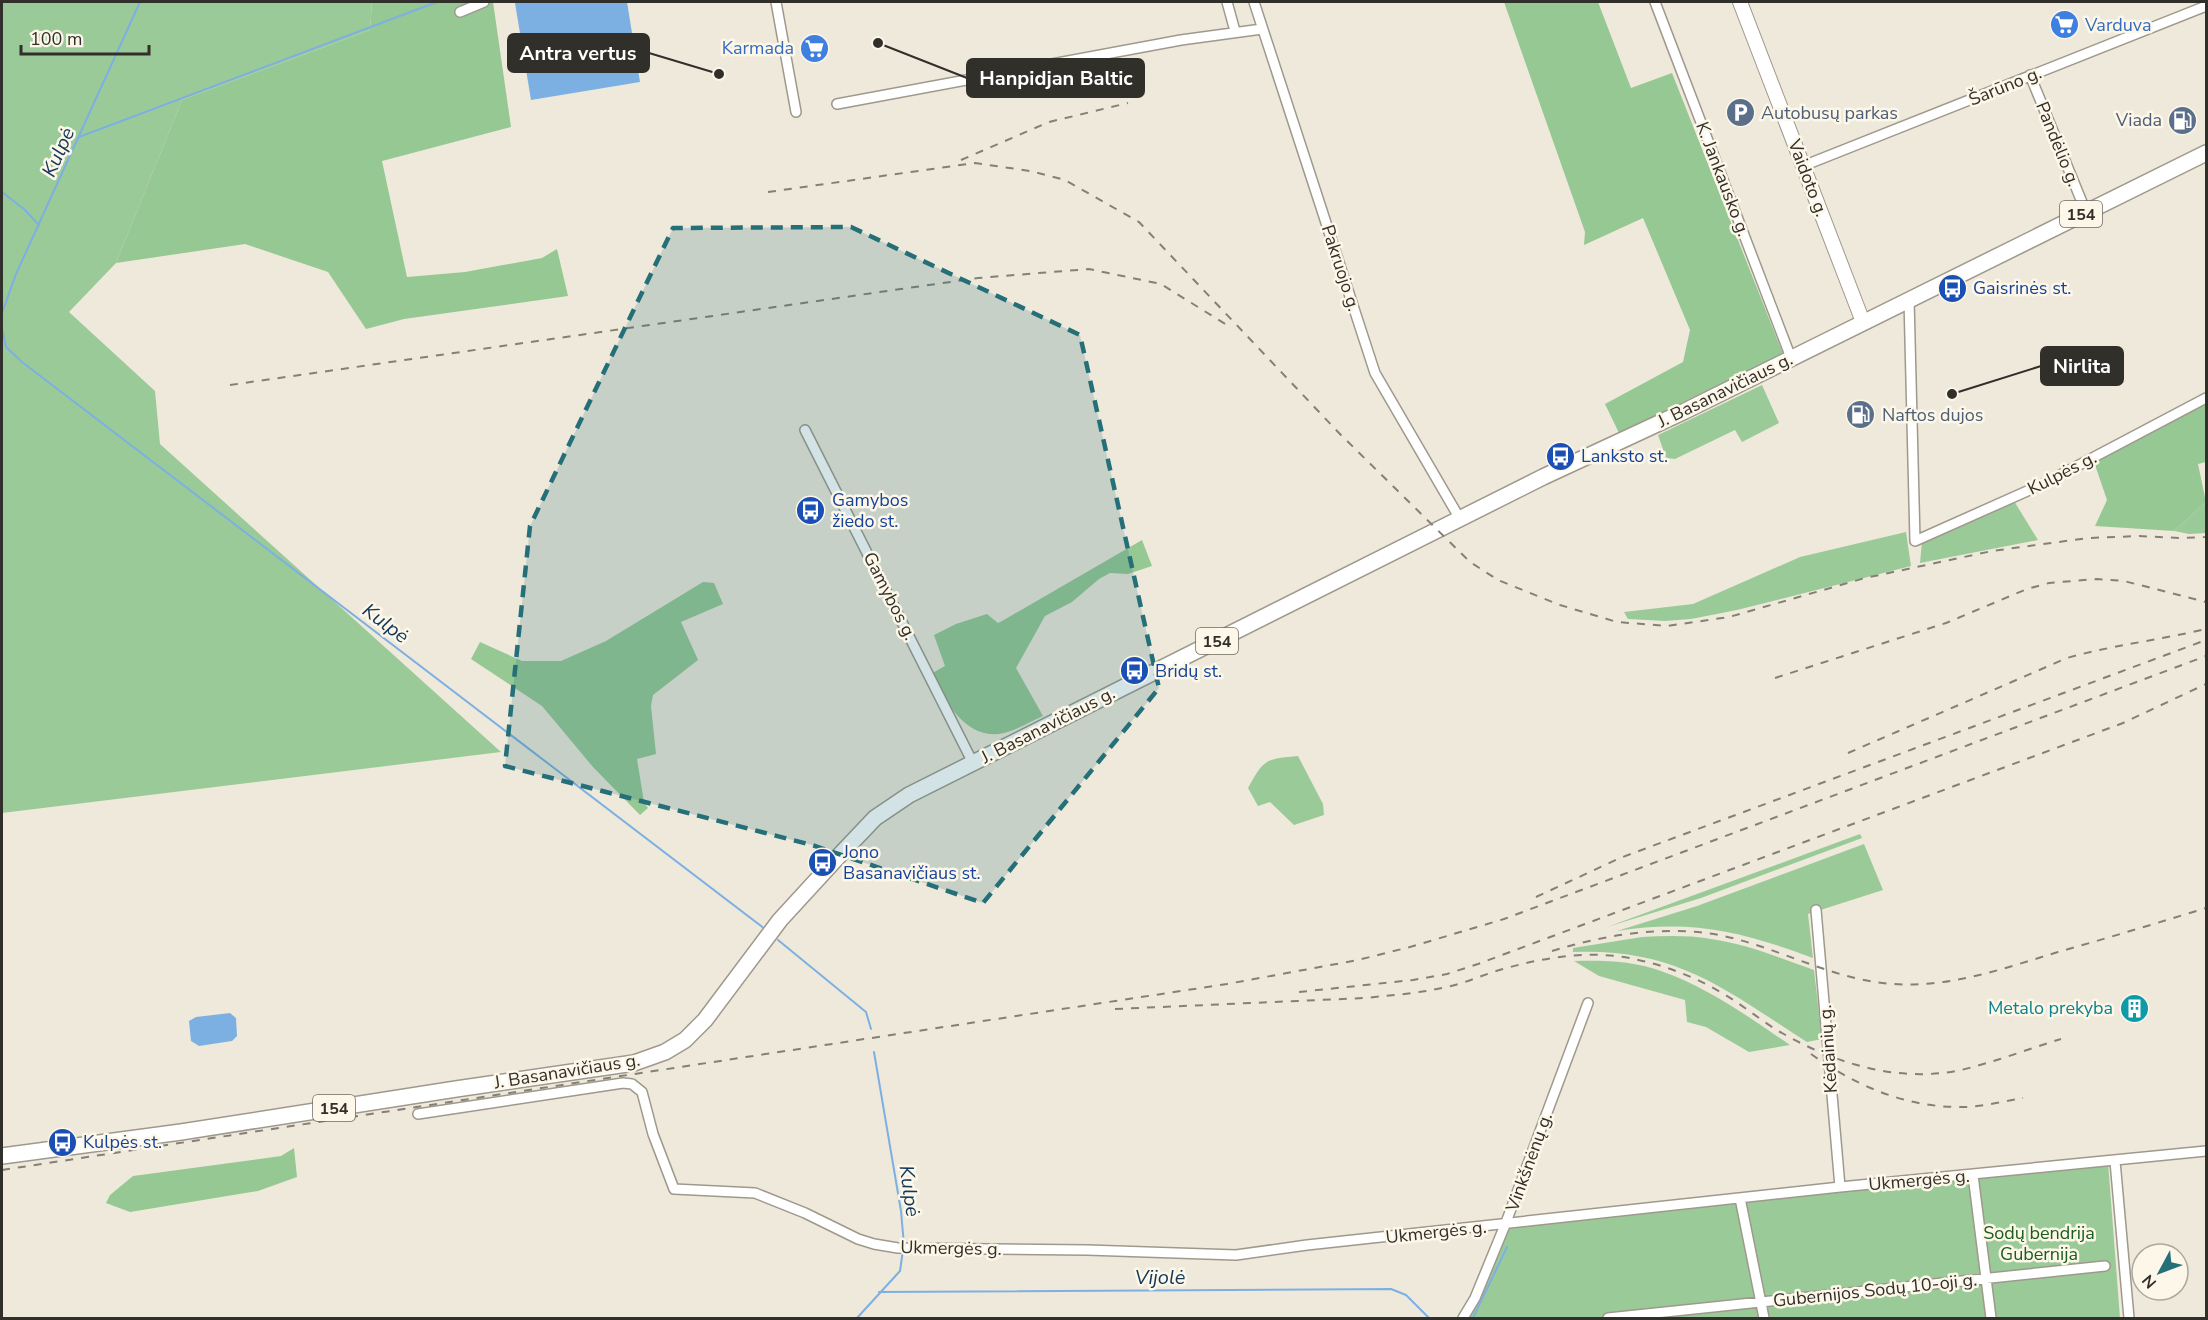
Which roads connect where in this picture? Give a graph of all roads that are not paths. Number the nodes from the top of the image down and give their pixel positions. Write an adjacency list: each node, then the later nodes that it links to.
1 (484, 2): 8 (street)
2 (776, 2): 13 (street)
3 (1227, 2): 10 (street)
4 (1254, 2): 9 (street, Pakruojo g.)
5 (1655, 2): 19 (street, K. Jankausko g.)
6 (1740, 2): 15 (main road, Vaidoto g.)
7 (2206, 6): 11 (street, Šarūno g.)
8 (460, 12)
9 (1262, 29): 10 (street); 22 (street, Pakruojo g.)
10 (1235, 31): 12 (street)
11 (2030, 75): 15 (street, Šarūno g.); 16 (street, Pandėlio g.)
12 (837, 104)
13 (796, 112)
14 (2206, 153): 16 (main road, J. Basanavičiaus g. / 154)
15 (1803, 166): 18 (main road, Vaidoto g.)
16 (2086, 212): 17 (main road, J. Basanavičiaus g. / 154)
17 (1909, 299): 18 (main road, J. Basanavičiaus g. / 154); 20 (street, Kulpės g.)
18 (1863, 322): 19 (main road, J. Basanavičiaus g. / 154)
19 (1791, 358): 22 (main road, J. Basanavičiaus g. / 154)
20 (2206, 398)
21 (805, 430): 23 (street, Gamybos g.)
22 (1460, 519): 23 (main road, J. Basanavičiaus g. / 154)
23 (973, 763): 28 (main road, J. Basanavičiaus g. / 154)
24 (1816, 910): 31 (street, Kėdainių g.)
25 (1588, 1003): 33 (street, Vinkšnėnų g.)
26 (418, 1114): 33 (street, Ukmergės g.)
27 (2206, 1151): 29 (street, Ukmergės g.)
28 (2, 1156)
29 (2115, 1161): 30 (street, Ukmergės g.); 41 (street)
30 (1973, 1175): 31 (street, Ukmergės g.); 35 (street)
31 (1840, 1187): 32 (street, Ukmergės g.)
32 (1740, 1198): 33 (street, Ukmergės g.); 36 (street)
33 (1506, 1225): 37 (street, Vinkšnėnų g.)
34 (2105, 1266): 35 (street, Gubernijos Sodų 10-oji g.)
35 (1987, 1278): 36 (street, Gubernijos Sodų 10-oji g.); 40 (street)
36 (1760, 1302): 38 (street, Gubernijos Sodų 10-oji g.); 39 (street)
37 (1463, 1318)
38 (1608, 1318)
39 (1764, 1318)
40 (1991, 1318)
41 (2129, 1318)

